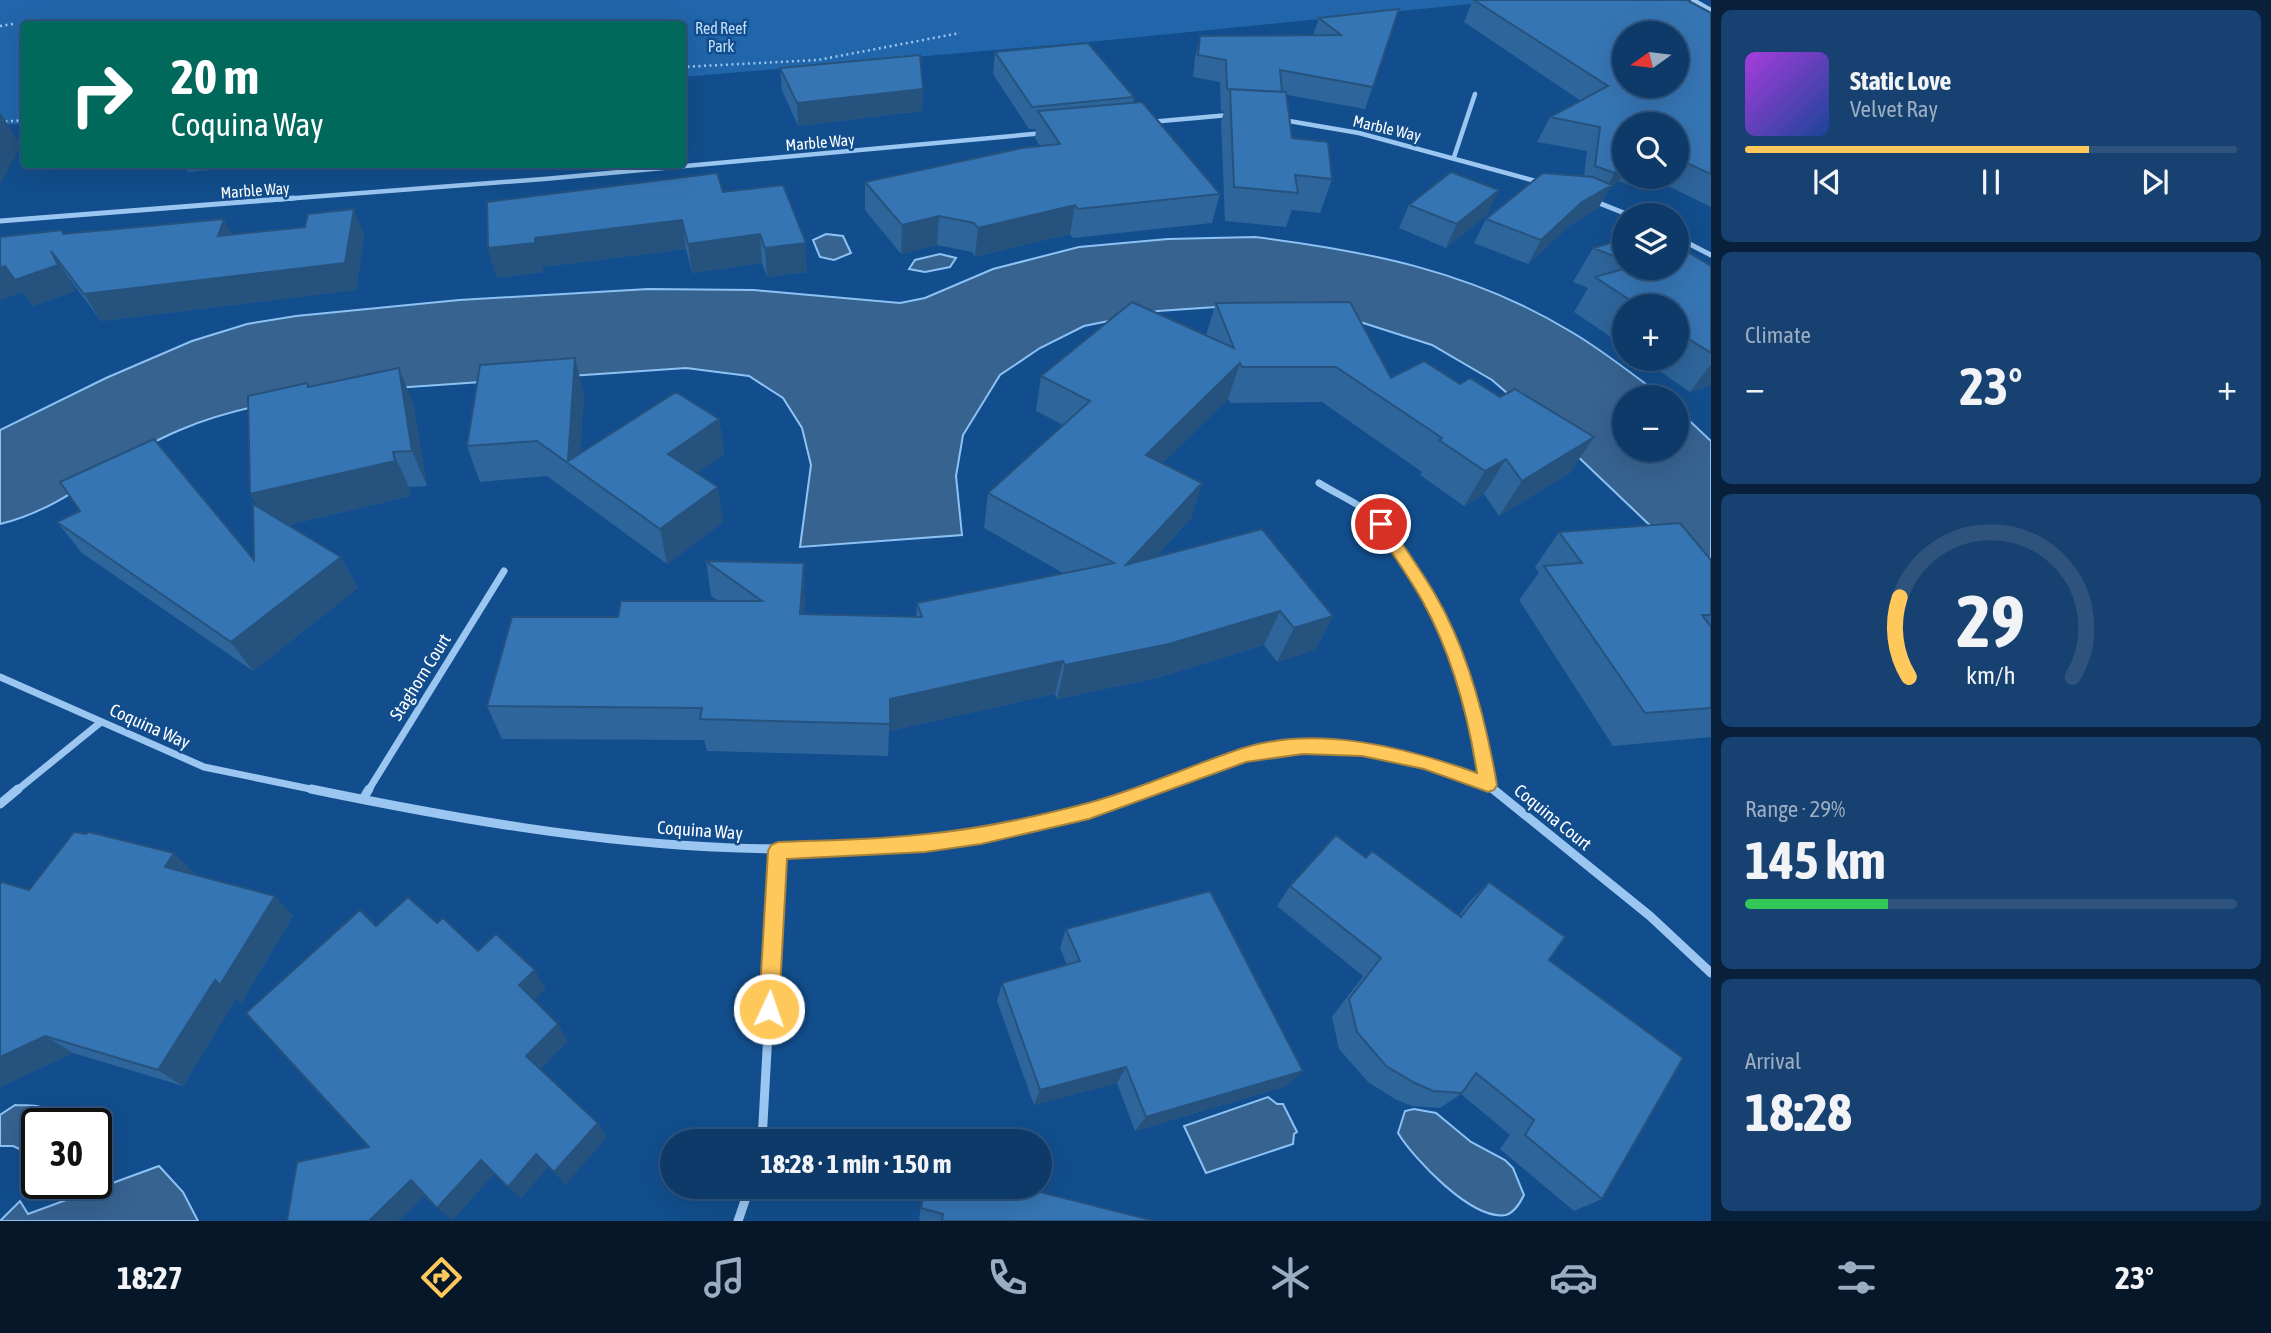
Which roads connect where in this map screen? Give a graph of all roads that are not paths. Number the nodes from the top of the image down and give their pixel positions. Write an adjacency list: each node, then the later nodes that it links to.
1 (1693, 0): 2 (street)
2 (1711, 10)
3 (1475, 94): 8 (street)
4 (1235, 115): 6 (street)
5 (1279, 119): 8 (street, Marble Way)
6 (1147, 122)
7 (1051, 132): 9 (street, Marble Way)
8 (1454, 157): 11 (street, Marble Way)
9 (686, 166)
10 (663, 168): 14 (street, Marble Way)
11 (1550, 186)
12 (1587, 198): 13 (street)
13 (1612, 208)
14 (0, 221)
15 (1689, 244): 16 (street)
16 (1711, 255)
17 (1319, 483): 21 (street, Coquina Court)
18 (504, 571): 22 (street, Staghorn Court)
19 (0, 677): 20 (street, Coquina Way)
20 (101, 722): 22 (street, Coquina Way); 23 (street)
21 (1488, 785): 24 (street, Coquina Way); 25 (street, Coquina Court)
22 (363, 799): 24 (street, Coquina Way)
23 (0, 804)
24 (778, 851): 26 (street)
25 (1711, 973)
26 (763, 1129)
27 (746, 1199): 28 (street)
28 (738, 1221)

